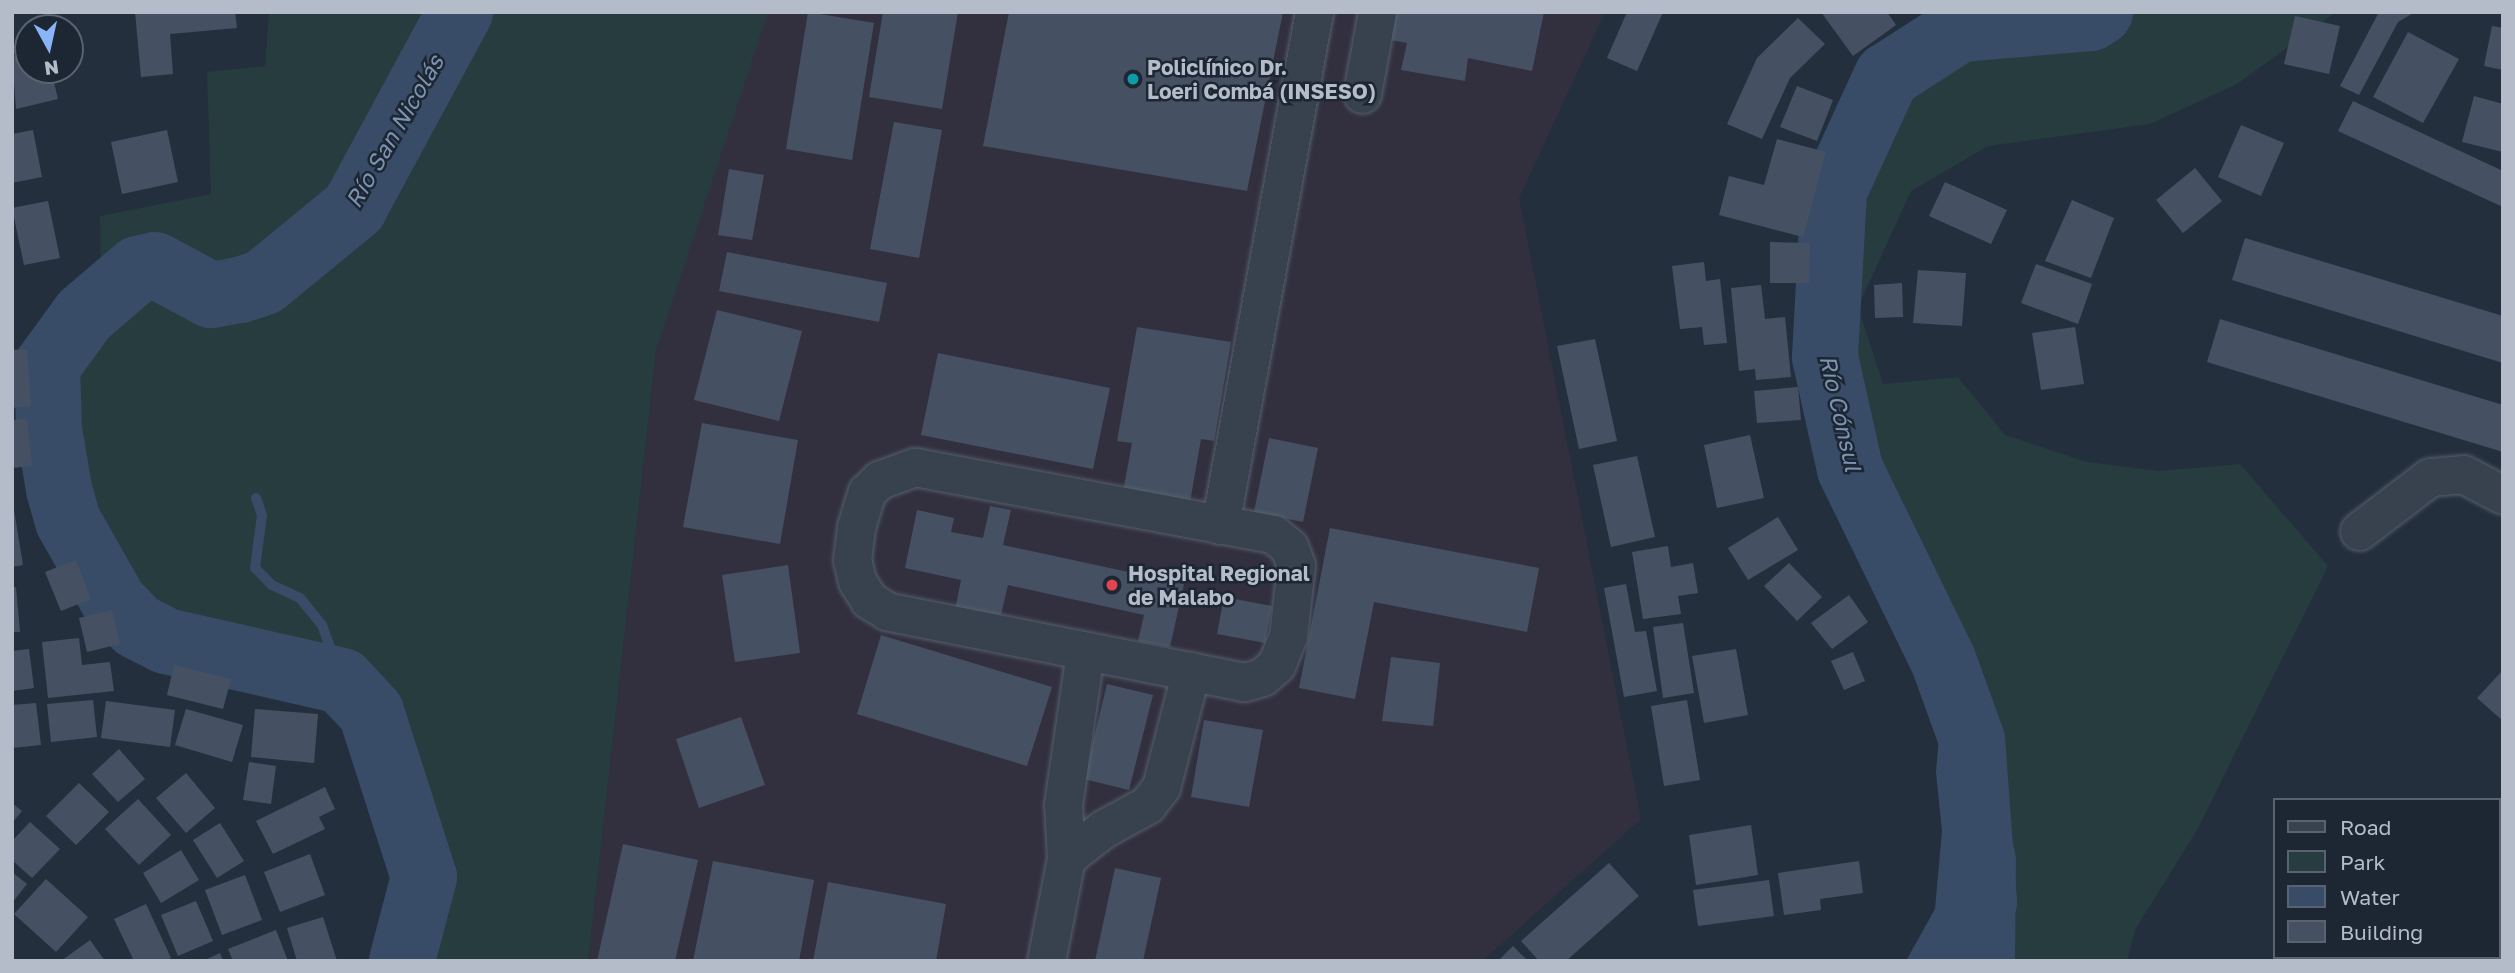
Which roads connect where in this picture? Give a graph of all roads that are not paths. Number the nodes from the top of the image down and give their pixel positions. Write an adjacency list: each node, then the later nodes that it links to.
1 (1314, 12): 5 (street)
2 (1377, 12): 3 (street)
3 (1362, 94)
4 (2503, 495): 6 (street)
5 (1220, 525): 7 (street); 8 (street)
6 (2360, 531)
7 (1085, 652): 8 (street); 9 (street)
8 (1191, 671): 9 (street)
9 (1066, 858): 10 (street)
10 (1046, 961)

